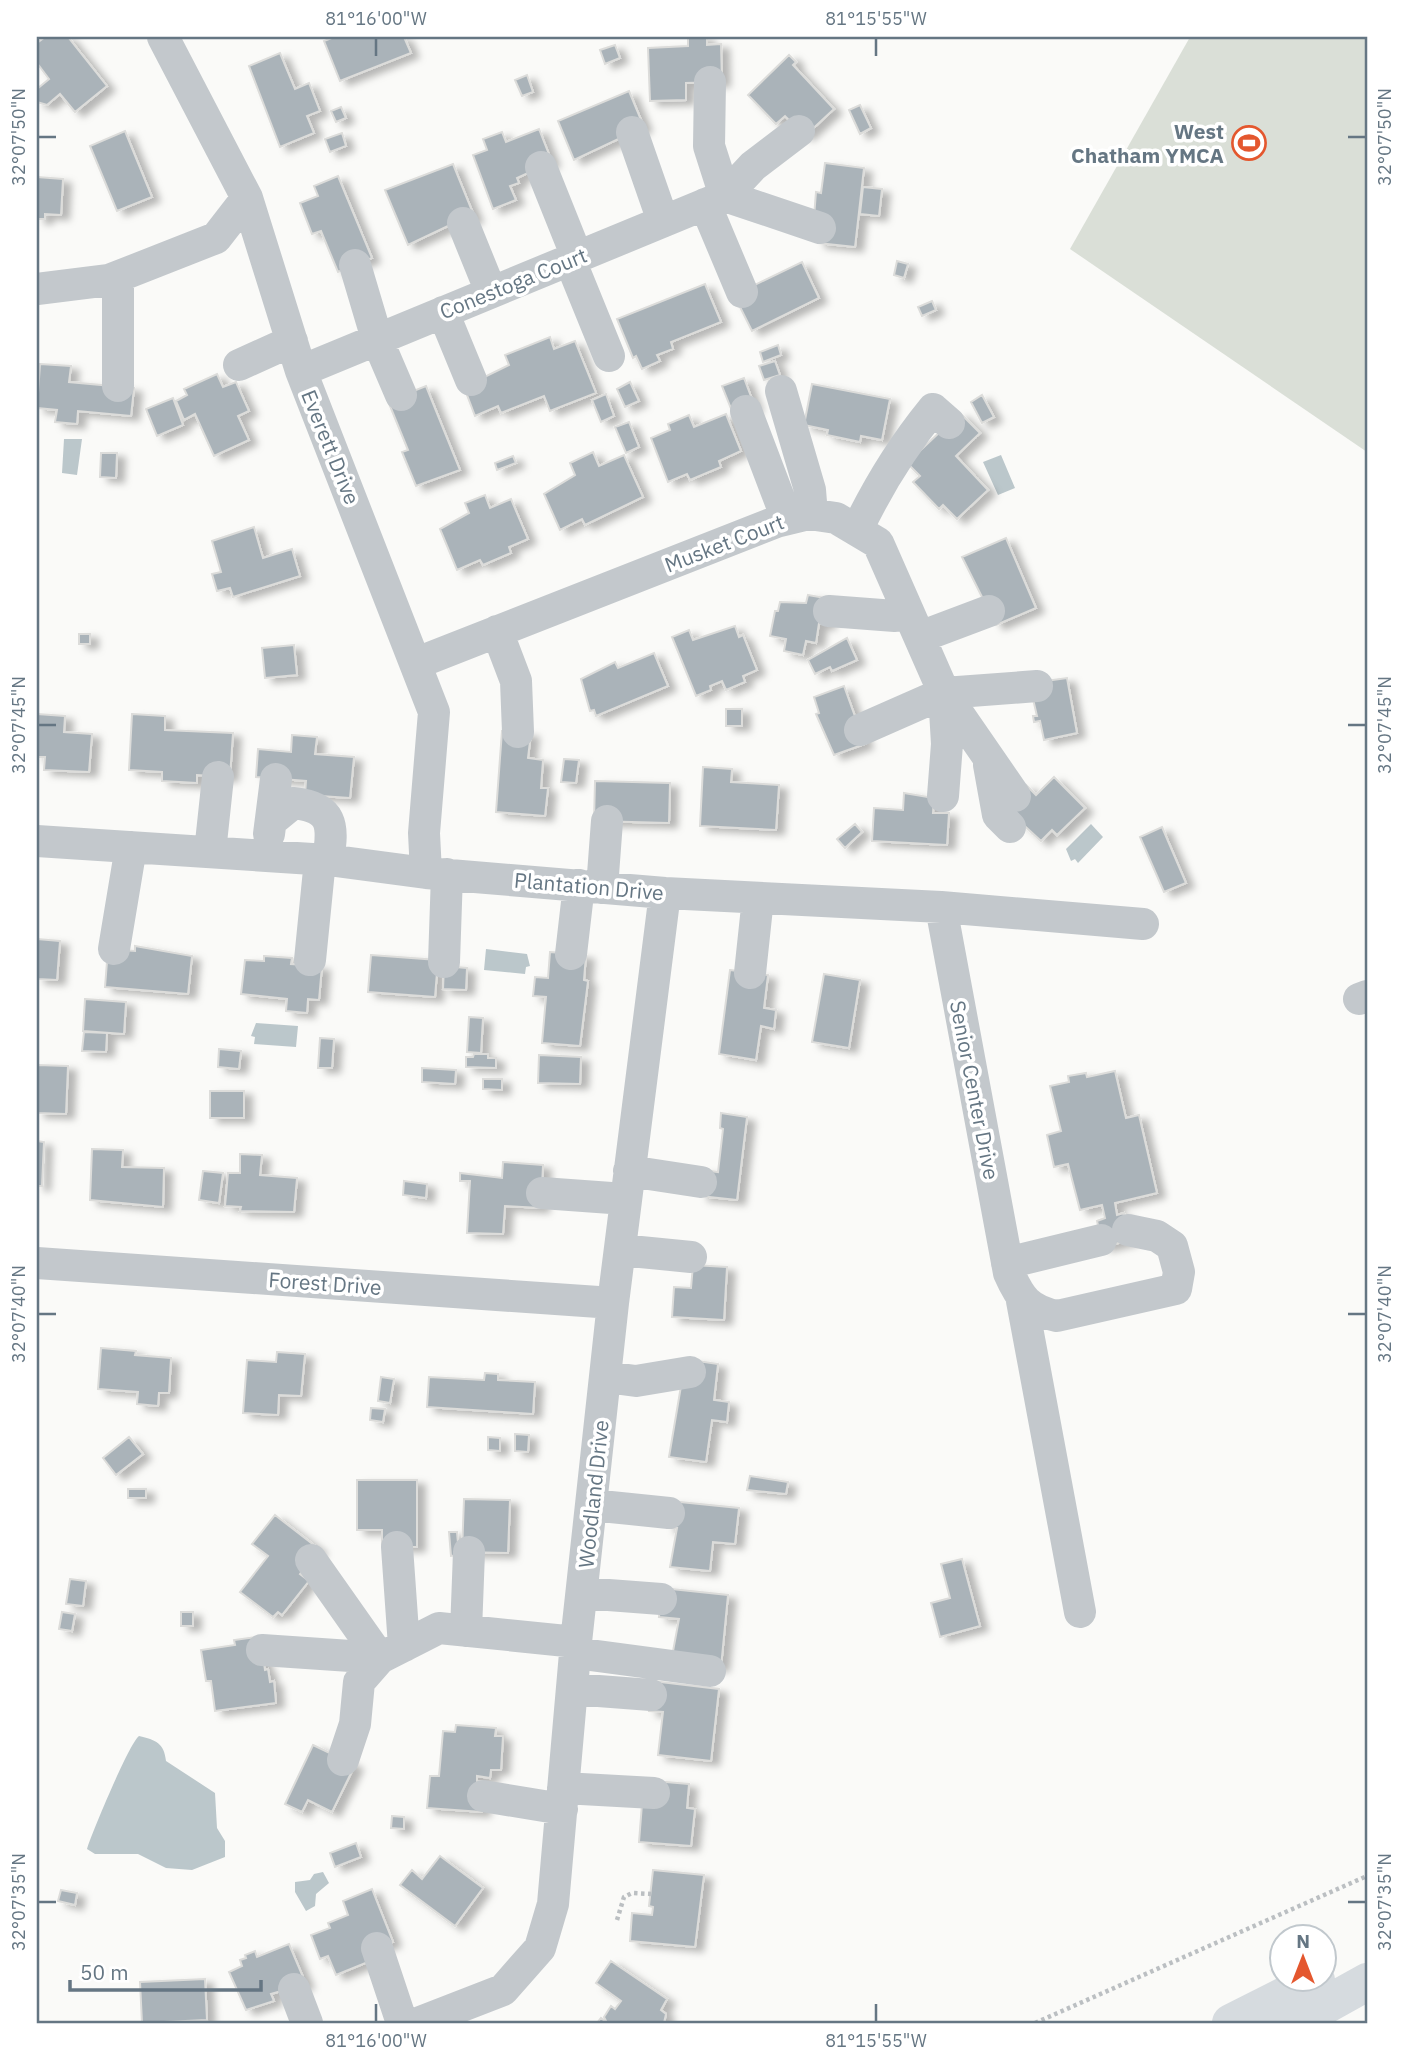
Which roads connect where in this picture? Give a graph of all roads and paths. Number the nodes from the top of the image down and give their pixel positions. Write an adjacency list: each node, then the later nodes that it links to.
1 (167, 38): 6 (street, Everett Drive)
2 (710, 82): 7 (street)
3 (800, 131): 7 (street)
4 (632, 132): 8 (street)
5 (541, 167): 11 (street)
6 (247, 198): 13 (street); 19 (street, Everett Drive)
7 (715, 200): 8 (street, Conestoga Court); 10 (street); 16 (street)
8 (663, 221): 11 (street, Conestoga Court)
9 (463, 223): 15 (street)
10 (820, 228)
11 (573, 258): 15 (street, Conestoga Court); 20 (street)
12 (355, 265): 18 (street)
13 (118, 277): 14 (street); 24 (street)
14 (37, 289)
15 (491, 292): 17 (street, Conestoga Court)
16 (742, 292)
17 (443, 312): 18 (street, Conestoga Court); 23 (street)
18 (377, 339): 22 (street, Conestoga Court); 26 (street)
19 (292, 341): 21 (street); 22 (street, Everett Drive)
20 (609, 356)
21 (239, 365)
22 (301, 371): 35 (street, Everett Drive)
23 (471, 380)
24 (118, 386)
25 (781, 391): 29 (street)
26 (401, 395)
27 (746, 411): 29 (street)
28 (949, 423): 30 (street)
29 (800, 517): 30 (street, Musket Court); 34 (street, Musket Court)
30 (857, 530): 33 (street, Musket Court)
31 (829, 611): 33 (street)
32 (989, 611): 33 (street)
33 (914, 624): 37 (street, Musket Court)
34 (497, 631): 35 (street, Musket Court); 39 (street)
35 (417, 663): 53 (street, Everett Drive)
36 (1037, 686): 37 (street)
37 (944, 693): 38 (street); 40 (street); 43 (street)
38 (860, 730)
39 (518, 732)
40 (986, 754): 44 (street); 47 (street)
41 (218, 776): 50 (street)
42 (276, 779): 45 (street)
43 (943, 796)
44 (1015, 796)
45 (271, 821): 51 (street); 52 (street)
46 (607, 821): 54 (street)
47 (1010, 827)
48 (37, 841): 49 (street, Plantation Drive)
49 (131, 847): 50 (street, Plantation Drive); 59 (street)
50 (210, 852): 51 (street, Plantation Drive)
51 (266, 856): 52 (street, Plantation Drive)
52 (324, 860): 53 (street, Plantation Drive); 61 (street)
53 (437, 874): 54 (street, Plantation Drive); 62 (street, Everett Drive)
54 (590, 887): 55 (street, Plantation Drive); 60 (street)
55 (665, 893): 56 (street, Plantation Drive); 65 (street, Woodland Drive)
56 (758, 898): 57 (street, Plantation Drive); 63 (street)
57 (941, 907): 58 (street, Plantation Drive); 70 (street, Senior Center Drive)
58 (1143, 924)
59 (114, 949)
60 (571, 954)
61 (310, 960)
62 (444, 962)
63 (750, 973)
64 (701, 1182): 65 (street)
65 (627, 1185): 66 (street); 67 (street, Woodland Drive)
66 (542, 1193)
67 (620, 1250): 68 (street); 72 (street, Woodland Drive)
68 (691, 1257)
69 (37, 1263): 72 (street, Forest Drive)
70 (1008, 1268): 71 (street, Senior Center Drive); 71 (street)
71 (1022, 1301): 82 (street, Senior Center Drive)
72 (614, 1303): 74 (street, Woodland Drive)
73 (690, 1372): 74 (street)
74 (606, 1377): 75 (street, Woodland Drive)
75 (592, 1505): 76 (street); 80 (street, Woodland Drive)
76 (669, 1513)
77 (397, 1547): 86 (street)
78 (469, 1552): 83 (street)
79 (311, 1560): 86 (street)
80 (582, 1593): 81 (street); 84 (street, Woodland Drive)
81 (661, 1599)
82 (1080, 1612)
83 (466, 1631): 84 (street); 86 (street)
84 (576, 1648): 87 (street); 88 (street, Woodland Drive)
85 (262, 1650): 86 (street)
86 (392, 1652): 90 (street)
87 (710, 1671)
88 (572, 1689): 89 (street); 93 (street, Woodland Drive)
89 (651, 1695)
90 (344, 1760)
91 (653, 1793): 93 (street)
92 (483, 1796): 93 (street)
93 (562, 1799): 103 (street, Woodland Drive)
94 (1367, 1876): 105 (path)
95 (651, 1894): 96 (path)
96 (617, 1920)
97 (377, 1948): 103 (street)
98 (1367, 1953): 99 (main road)
99 (1338, 1969)
100 (1367, 1982): 107 (main road)
101 (294, 1989): 104 (street)
102 (1287, 1994): 106 (main road)
103 (420, 2022)
104 (307, 2023)
105 (1035, 2023)
106 (1231, 2023)
107 (1293, 2023)

